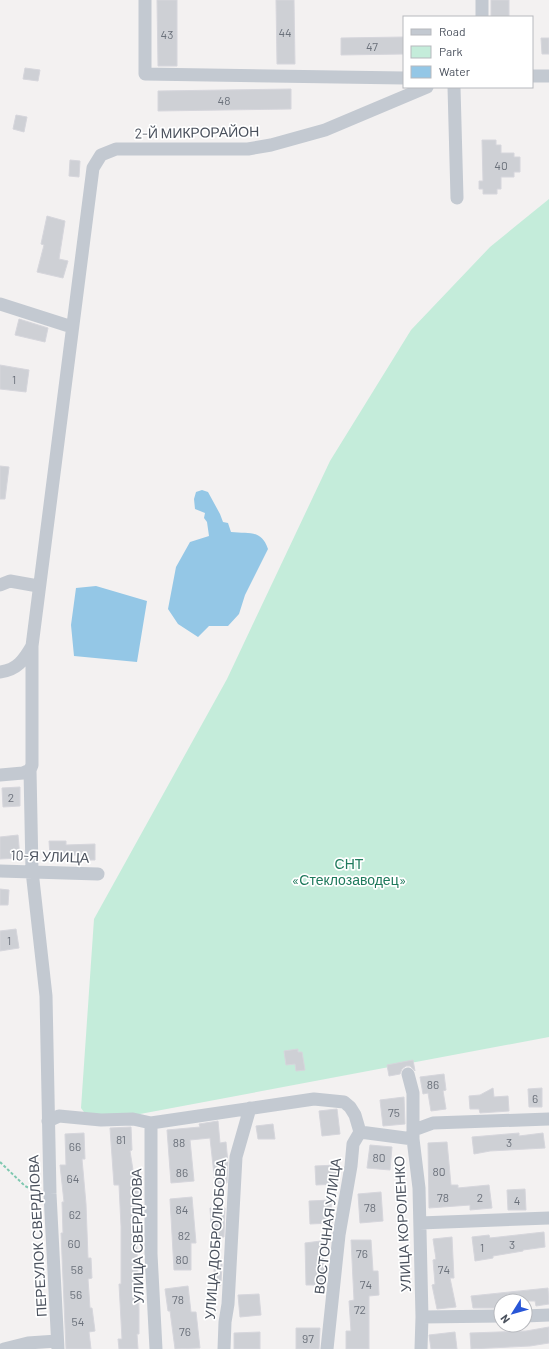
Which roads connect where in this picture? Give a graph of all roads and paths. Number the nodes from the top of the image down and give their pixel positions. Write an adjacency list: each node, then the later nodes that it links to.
1 (145, 0): 6 (street)
2 (482, 0): 3 (street)
3 (482, 16)
4 (533, 76): 5 (street)
5 (549, 76)
6 (403, 78)
7 (425, 88): 9 (street, 2-Й МИКРОРАЙОН)
8 (454, 88): 10 (street)
9 (101, 155): 12 (street, ПЕРЕУЛОК СВЕРДЛОВА)
10 (457, 198)
11 (0, 304): 12 (street)
12 (72, 327): 14 (street, ПЕРЕУЛОК СВЕРДЛОВА)
13 (0, 585): 14 (street)
14 (38, 586): 15 (street, ПЕРЕУЛОК СВЕРДЛОВА)
15 (32, 646): 16 (street); 17 (street, ПЕРЕУЛОК СВЕРДЛОВА)
16 (0, 672)
17 (30, 770): 18 (street); 20 (street, ПЕРЕУЛОК СВЕРДЛОВА)
18 (0, 775)
19 (0, 871): 20 (street, 10-Я УЛИЦА)
20 (32, 871): 21 (street, 10-Я УЛИЦА); 25 (street, ПЕРЕУЛОК СВЕРДЛОВА)
21 (98, 874)
22 (408, 1074): 28 (street, УЛИЦА КОРОЛЕНКО)
23 (250, 1108): 26 (street); 27 (street); 40 (street, УЛИЦА ДОБРОЛЮБОВА)
24 (549, 1119): 28 (street)
25 (48, 1121): 26 (street); 30 (street, ПЕРЕУЛОК СВЕРДЛОВА)
26 (151, 1123): 39 (street, УЛИЦА СВЕРДЛОВА)
27 (360, 1132): 28 (street); 41 (street, ВОСТОЧНАЯ УЛИЦА)
28 (413, 1134): 32 (street, УЛИЦА КОРОЛЕНКО)
29 (0, 1162): 30 (path)
30 (50, 1194): 37 (street, ПЕРЕУЛОК СВЕРДЛОВА)
31 (549, 1218): 32 (street)
32 (420, 1223): 36 (street, УЛИЦА КОРОЛЕНКО)
33 (549, 1315): 35 (street)
34 (493, 1316): 36 (street)
35 (533, 1316)
36 (422, 1317): 42 (street, УЛИЦА КОРОЛЕНКО)
37 (58, 1345): 38 (street)
38 (4, 1349)
39 (156, 1349)
40 (224, 1349)
41 (327, 1349)
42 (421, 1349)

